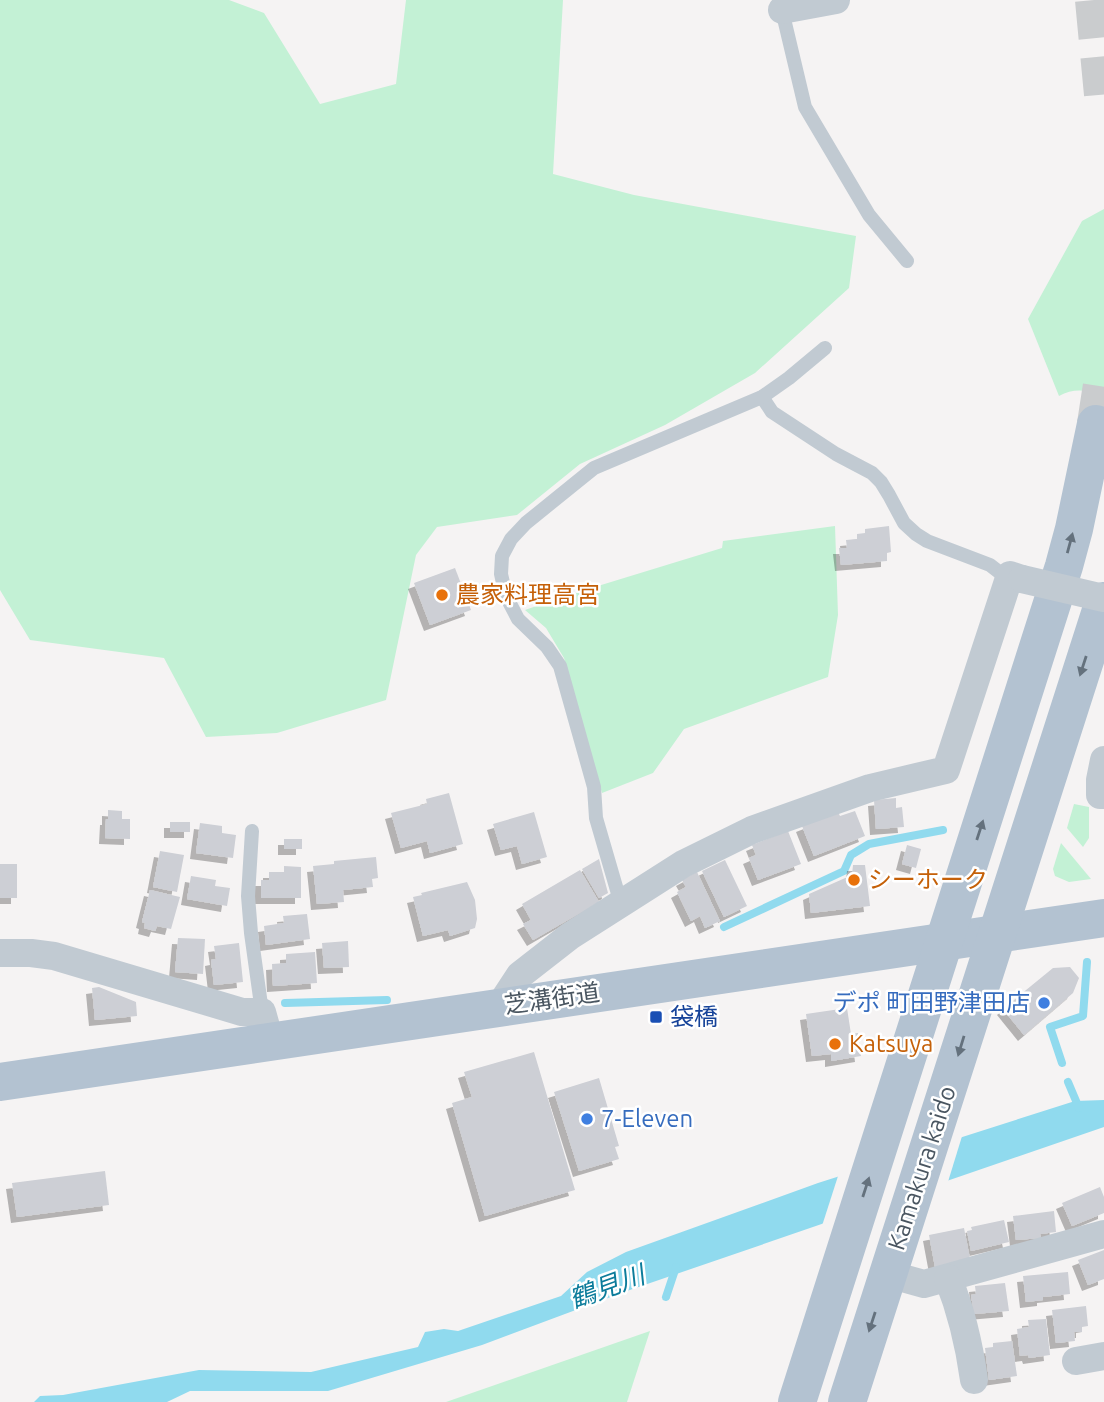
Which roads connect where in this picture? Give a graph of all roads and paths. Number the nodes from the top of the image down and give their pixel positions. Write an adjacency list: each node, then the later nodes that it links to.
1 (836, 0): 2 (street)
2 (780, 5): 3 (lane)
3 (907, 261)
4 (824, 348): 5 (lane)
5 (762, 397): 7 (lane); 12 (lane)
6 (1096, 424): 15 (main road, Kamakura kaido, one-way to 6)
7 (1016, 577): 8 (street, bridge); 12 (street)
8 (1104, 599): 14 (main road, Kamakura kaido, one-way to 14)
9 (1104, 760): 10 (street)
10 (1104, 795)
11 (252, 831): 18 (lane)
12 (621, 904): 17 (street)
13 (1104, 918): 14 (main road, 芝溝街道)
14 (997, 935): 15 (main road, 芝溝街道); 21 (main road, Kamakura kaido, one-way to 21)
15 (944, 941): 17 (main road, 芝溝街道); 26 (main road, Kamakura kaido, one-way to 15)
16 (0, 953): 18 (street)
17 (499, 1007): 18 (main road, 芝溝街道)
18 (266, 1026): 19 (main road, 芝溝街道)
19 (0, 1082)
20 (1104, 1234): 22 (street)
21 (888, 1273): 22 (street); 27 (main road, Kamakura kaido, one-way to 27)
22 (948, 1278): 25 (street)
23 (1104, 1356): 24 (street)
24 (1076, 1361)
25 (974, 1380)
26 (797, 1402)
27 (847, 1402)

